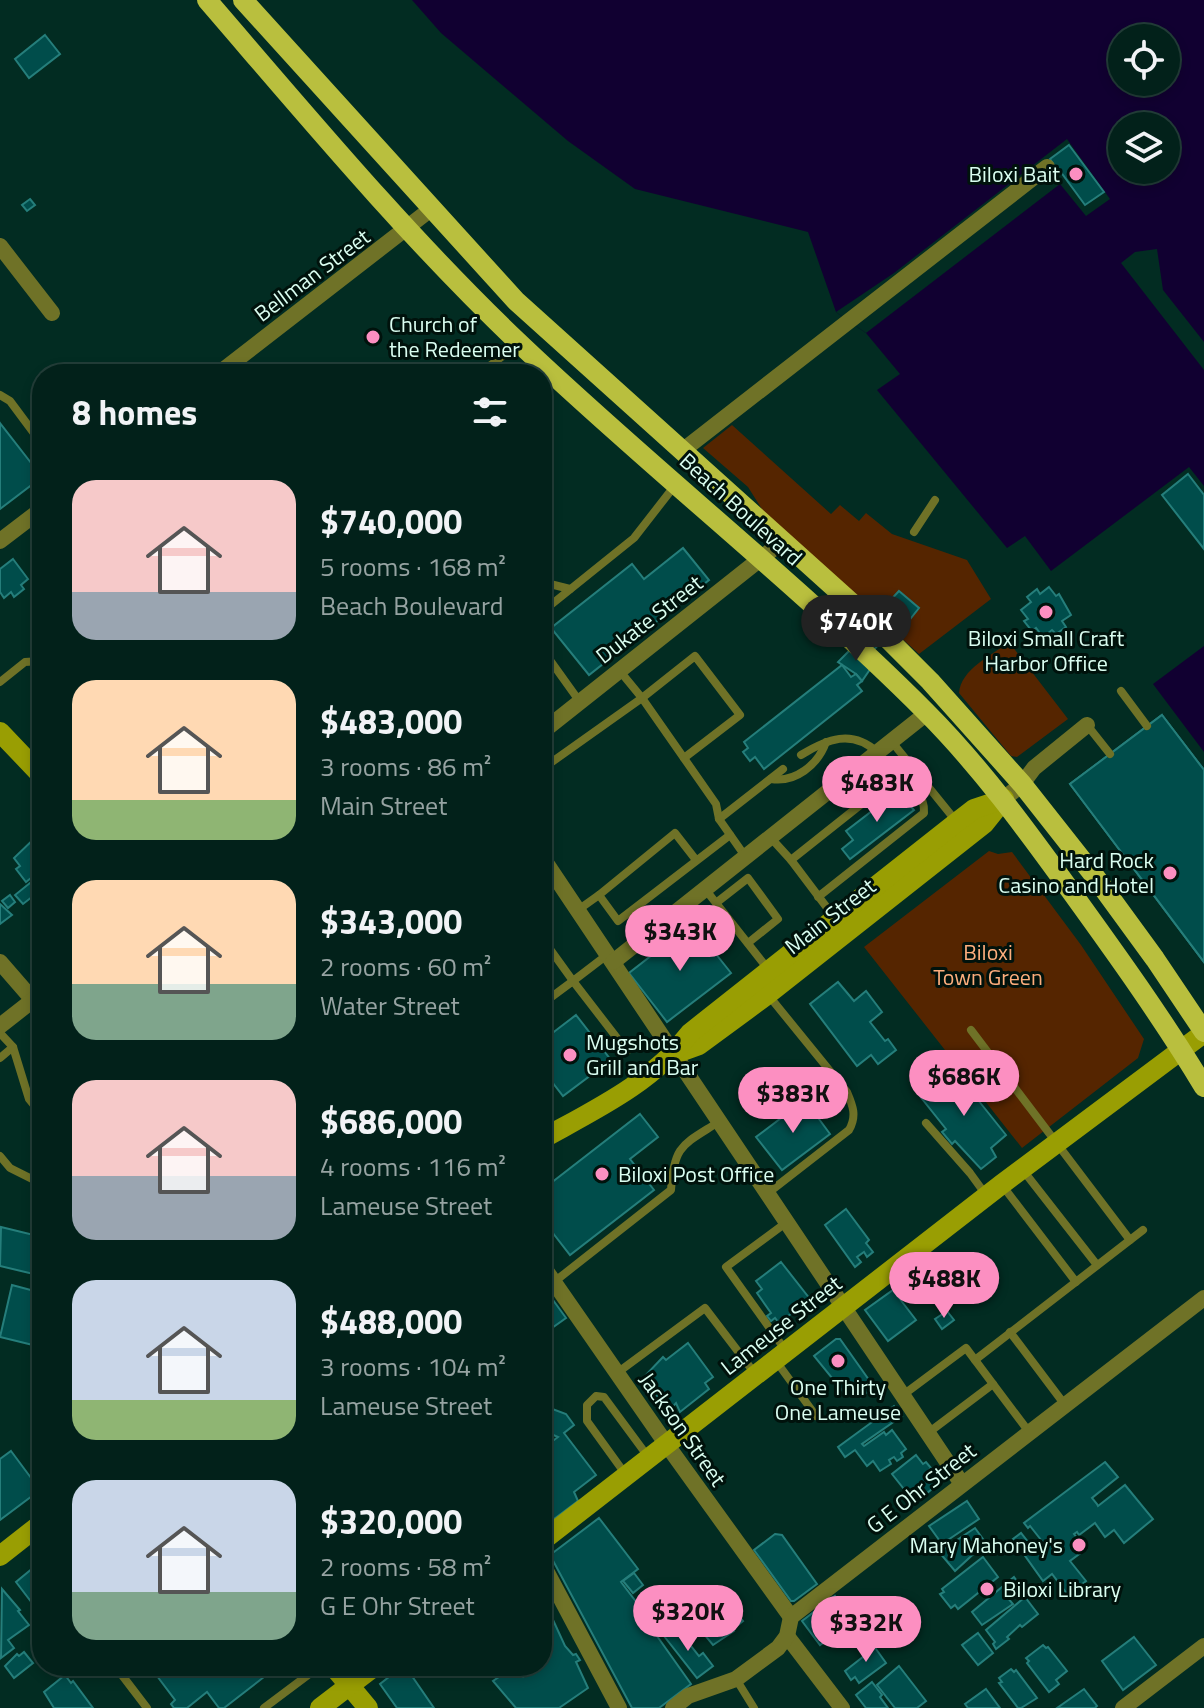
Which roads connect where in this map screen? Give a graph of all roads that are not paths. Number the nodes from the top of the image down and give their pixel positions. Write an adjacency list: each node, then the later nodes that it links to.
1 (207, 0): 5 (main road, Beach Boulevard)
2 (243, 0): 4 (main road, Beach Boulevard)
3 (1047, 167): 15 (street)
4 (431, 209): 5 (street, Bellman Street); 15 (main road, Beach Boulevard)
5 (407, 229): 8 (main road, Beach Boulevard); 9 (street, Bellman Street)
6 (0, 246): 7 (street)
7 (52, 313)
8 (520, 343): 10 (lane); 11 (main road, Beach Boulevard)
9 (231, 364)
10 (492, 364)
11 (543, 364)
12 (552, 372): 16 (main road, Beach Boulevard)
13 (0, 395): 14 (lane)
14 (32, 431)
15 (682, 451): 21 (main road, Beach Boulevard)
16 (677, 484): 22 (main road, Beach Boulevard); 24 (lane)
17 (935, 500): 19 (lane)
18 (32, 517): 20 (street)
19 (914, 532)
20 (0, 541)
21 (783, 541): 22 (street, Dukate Street); 52 (main road, Beach Boulevard)
22 (762, 559): 28 (street, Dukate Street); 33 (main road, Beach Boulevard)
23 (552, 584): 24 (lane)
24 (570, 589): 25 (lane)
25 (552, 604)
26 (32, 662): 29 (lane)
27 (552, 663): 32 (lane)
28 (619, 670): 31 (lane); 32 (street, Dukate Street)
29 (0, 682)
30 (1121, 691): 36 (lane)
31 (642, 698): 45 (lane); 45 (lane); 46 (lane)
32 (580, 702): 34 (street, Dukate Street)
33 (927, 713): 38 (street); 53 (main road, Beach Boulevard)
34 (552, 724)
35 (1087, 725): 42 (lane); 52 (street, Main Street)
36 (1147, 726)
37 (0, 732): 44 (street)
38 (891, 741): 41 (street); 49 (lane)
39 (826, 742): 41 (lane); 43 (lane); 51 (lane)
40 (32, 752): 44 (lane)
41 (877, 752): 57 (street)
42 (1110, 754)
43 (801, 755)
44 (25, 758): 47 (street)
45 (684, 758): 54 (lane)
46 (552, 762)
47 (32, 765)
48 (783, 769): 51 (lane)
49 (913, 769): 50 (lane); 55 (lane)
50 (901, 778): 60 (lane); 64 (lane)
51 (771, 779): 54 (lane)
52 (1022, 784): 53 (street, Main Street); 81 (main road, Beach Boulevard)
53 (1004, 799): 55 (street, Main Street); 67 (street, Main Street); 83 (main road, Beach Boulevard)
54 (719, 819): 56 (lane)
55 (957, 822): 67 (street, Main Street)
56 (730, 835): 58 (lane); 59 (lane)
57 (770, 836): 58 (street); 60 (lane)
58 (745, 856): 62 (street)
59 (696, 860): 63 (lane); 63 (lane)
60 (791, 860): 64 (lane)
61 (552, 872): 66 (street)
62 (705, 888): 65 (lane); 70 (street)
63 (599, 895): 66 (lane)
64 (818, 897): 67 (lane)
65 (716, 903): 68 (lane); 68 (lane)
66 (578, 910): 70 (street)
67 (840, 926): 72 (street, Main Street); 75 (street, Main Street)
68 (748, 943): 72 (lane)
69 (552, 952): 73 (lane)
70 (610, 958): 73 (lane); 85 (street)
71 (0, 962): 74 (street)
72 (769, 970): 85 (street, Main Street)
73 (573, 981): 76 (lane); 84 (lane)
74 (32, 991)
75 (767, 995): 85 (street, Main Street); 97 (lane)
76 (552, 997)
77 (32, 1001): 78 (street)
78 (0, 1026)
79 (971, 1030): 92 (lane)
80 (0, 1033): 82 (lane)
81 (1204, 1033): 83 (street, Lameuse Street)
82 (13, 1047): 86 (lane); 88 (lane)
83 (1182, 1050): 87 (main road, Beach Boulevard); 92 (street, Lameuse Street)
84 (627, 1051)
85 (674, 1054): 89 (street); 91 (street, Main Street)
86 (0, 1058)
87 (1204, 1087)
88 (32, 1103)
89 (720, 1121): 97 (street); 103 (lane)
90 (926, 1123): 96 (lane)
91 (552, 1131)
92 (1057, 1142): 94 (street, Lameuse Street); 100 (lane)
93 (0, 1156): 95 (lane)
94 (1022, 1169): 96 (street, Lameuse Street); 101 (lane)
95 (32, 1179)
96 (994, 1190): 104 (lane); 106 (street, Lameuse Street)
97 (768, 1193): 98 (street)
98 (787, 1222): 106 (street); 108 (lane)
99 (1143, 1230): 100 (lane)
100 (1130, 1240): 101 (lane)
101 (1097, 1265): 104 (lane)
102 (552, 1279): 103 (street, Jackson Street)
103 (554, 1282): 110 (street, Jackson Street)
104 (1076, 1282): 107 (lane)
105 (1204, 1298): 114 (street, G E Ohr Street)
106 (844, 1306): 108 (street, Lameuse Street); 113 (street)
107 (1010, 1332): 109 (lane); 114 (lane)
108 (781, 1356): 111 (street, Lameuse Street); 115 (lane)
109 (975, 1360): 112 (lane); 113 (lane)
110 (617, 1373): 111 (lane); 118 (street, Jackson Street)
111 (756, 1375): 118 (street, Lameuse Street)
112 (993, 1384): 116 (lane); 117 (lane)
113 (903, 1395): 117 (street)
114 (1065, 1405): 116 (street, G E Ohr Street)
115 (816, 1416)
116 (1029, 1432): 121 (street, G E Ohr Street)
117 (928, 1433): 121 (street)
118 (667, 1445): 119 (street, Lameuse Street); 126 (street, Jackson Street)
119 (649, 1458): 120 (street, Lameuse Street); 120 (lane)
120 (626, 1475): 123 (street, Lameuse Street)
121 (962, 1484): 126 (street, G E Ohr Street)
122 (32, 1531): 124 (street)
123 (552, 1533)
124 (0, 1556)
125 (552, 1582): 138 (street)
126 (791, 1617): 127 (street)
127 (787, 1636): 132 (street); 141 (street)
128 (1204, 1646): 142 (street)
129 (123, 1676): 133 (lane)
130 (307, 1676): 134 (lane)
131 (352, 1677): 135 (street); 136 (street); 137 (street)
132 (736, 1679): 139 (street); 140 (lane)
133 (147, 1708)
134 (264, 1708)
135 (320, 1708)
136 (368, 1708)
137 (378, 1708)
138 (619, 1708)
139 (673, 1708)
140 (754, 1708)
141 (842, 1708)
142 (1123, 1708)

